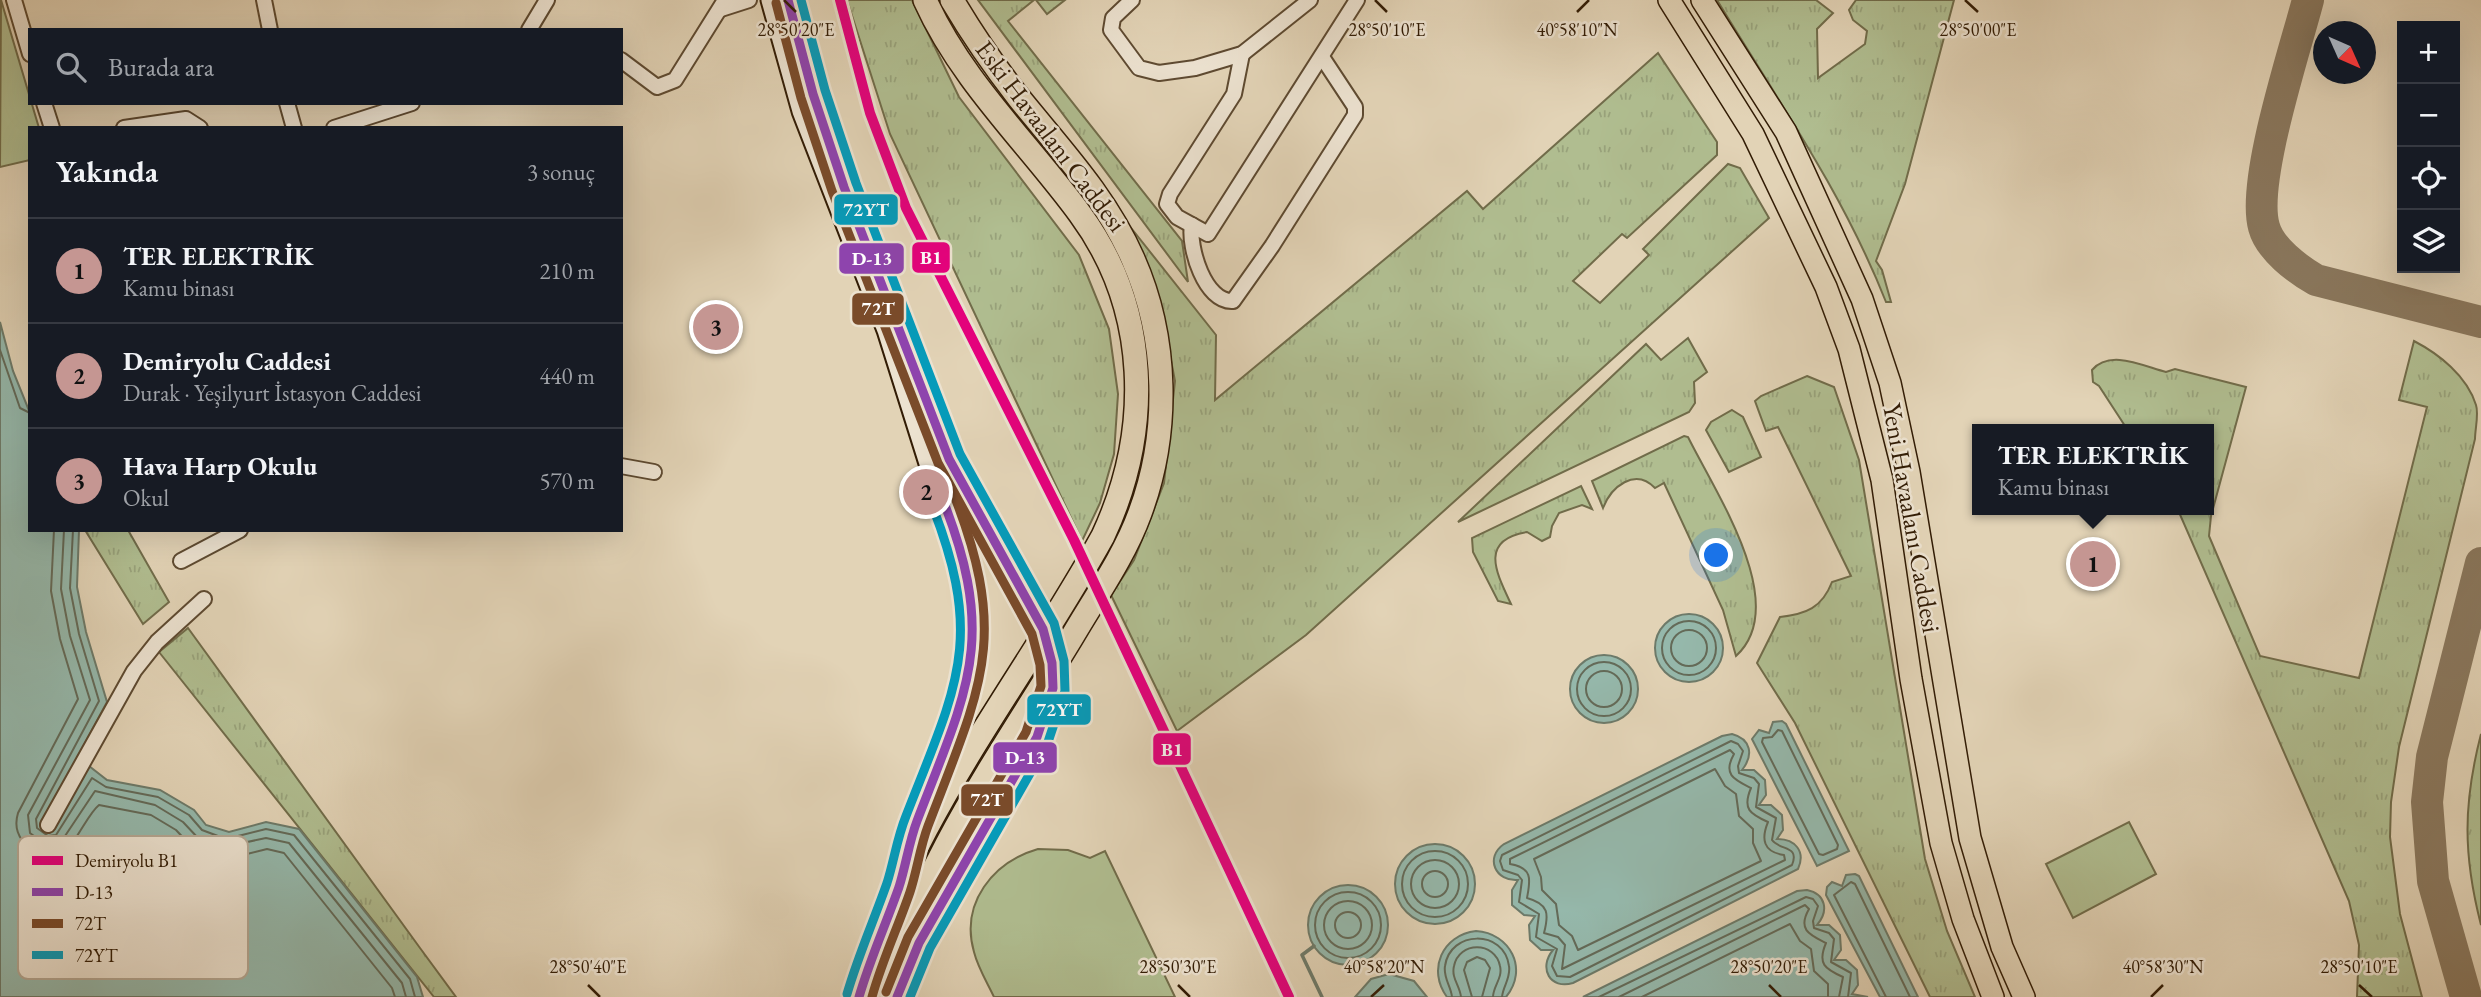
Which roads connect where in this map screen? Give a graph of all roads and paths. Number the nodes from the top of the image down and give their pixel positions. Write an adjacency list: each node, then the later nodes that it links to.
1 (14, 0): 18 (street)
2 (264, 0): 16 (street)
3 (547, 0): 17 (street)
4 (749, 0): 14 (street)
5 (771, 0): 39 (main road)
6 (788, 0): 42 (main road, bridge)
7 (925, 0): 39 (highway, Eski Havaalanı Caddesi)
8 (952, 0): 41 (highway, Eski Havaalanı Caddesi)
9 (1132, 0): 15 (street)
10 (1310, 0): 19 (street)
11 (1357, 0): 20 (street)
12 (1669, 0): 38 (main road, Yeni Havaalanı Caddesi)
13 (1702, 0): 37 (main road, Yeni Havaalanı Caddesi)
14 (723, 4): 21 (street)
15 (1114, 6): 19 (street)
16 (270, 28)
17 (530, 28)
18 (28, 47)
19 (1242, 54): 30 (street)
20 (1322, 57): 30 (street); 30 (street)
21 (623, 62)
22 (45, 105): 25 (street)
23 (288, 105): 28 (street)
24 (406, 105): 29 (street)
25 (51, 126)
26 (138, 126): 27 (street)
27 (197, 126)
28 (293, 126)
29 (340, 126)
30 (1192, 225)
31 (623, 466): 32 (street)
32 (654, 472)
33 (236, 532): 34 (street)
34 (181, 561)
35 (204, 599): 36 (street)
36 (48, 825)
37 (1972, 846): 38 (main road); 44 (main road, Yeni Havaalanı Caddesi)
38 (1944, 852): 43 (main road, Yeni Havaalanı Caddesi)
39 (902, 877): 40 (highway, Eski Havaalanı Caddesi)
40 (859, 997)
41 (886, 997)
42 (897, 997)
43 (1993, 997)
44 (2024, 997)

